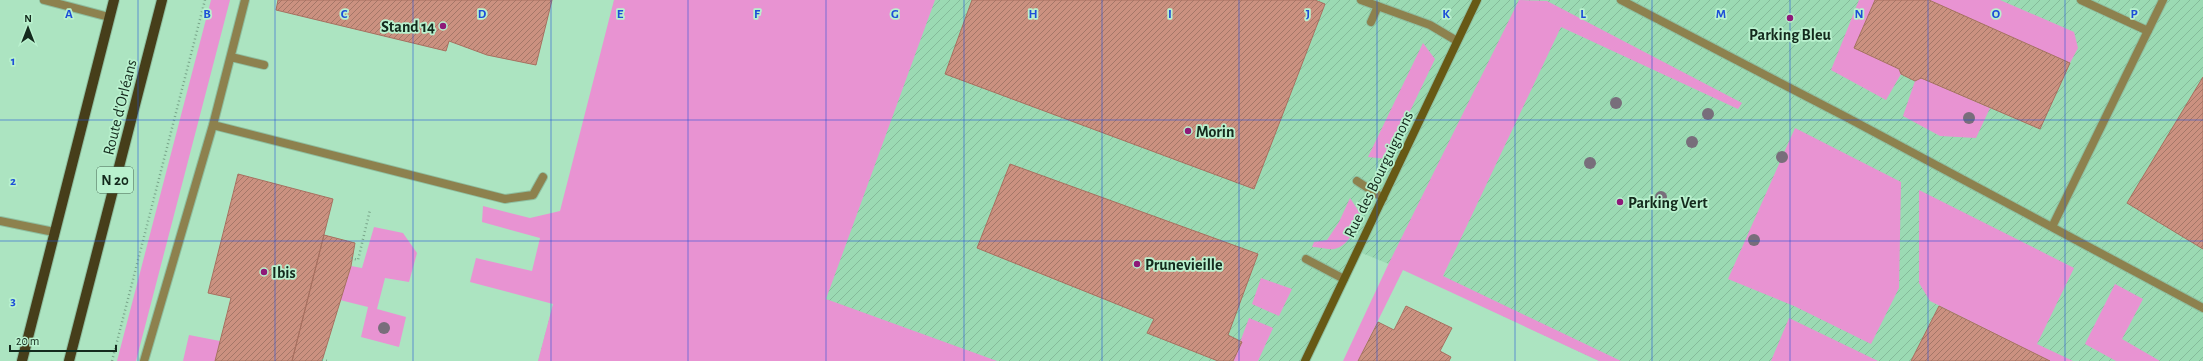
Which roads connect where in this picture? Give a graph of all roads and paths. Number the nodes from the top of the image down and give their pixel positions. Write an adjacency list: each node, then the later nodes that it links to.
1 (44, 0): 12 (lane)
2 (114, 0): 12 (main road, Route d'Orléans)
3 (162, 0): 32 (main road, Route d'Orléans / N 20)
4 (205, 0): 33 (path)
5 (245, 0): 16 (lane)
6 (1361, 0): 11 (lane)
7 (1477, 0): 15 (street, Rue des Bourguignons)
8 (1621, 0): 24 (lane)
9 (2081, 0): 14 (lane)
10 (2163, 0): 14 (lane)
11 (1378, 6): 13 (lane); 15 (lane)
12 (109, 17): 25 (main road, Route d'Orléans)
13 (1371, 22)
14 (2148, 31): 24 (lane)
15 (1457, 41): 21 (street, Rue des Bourguignons)
16 (231, 57): 17 (lane); 18 (lane)
17 (264, 65)
18 (213, 125): 19 (lane); 34 (lane)
19 (543, 177)
20 (1357, 181): 21 (lane)
21 (1383, 198): 28 (street, Rue des Bourguignons)
22 (370, 210): 26 (path)
23 (0, 220): 25 (lane)
24 (2052, 227): 29 (lane)
25 (54, 232): 31 (main road, Route d'Orléans)
26 (351, 258)
27 (1306, 259): 28 (lane)
28 (1344, 279): 36 (street, Rue des Bourguignons)
29 (2203, 308)
30 (322, 360): 35 (path)
31 (22, 361)
32 (69, 361)
33 (112, 361)
34 (144, 361)
35 (328, 361)
36 (1306, 361)

